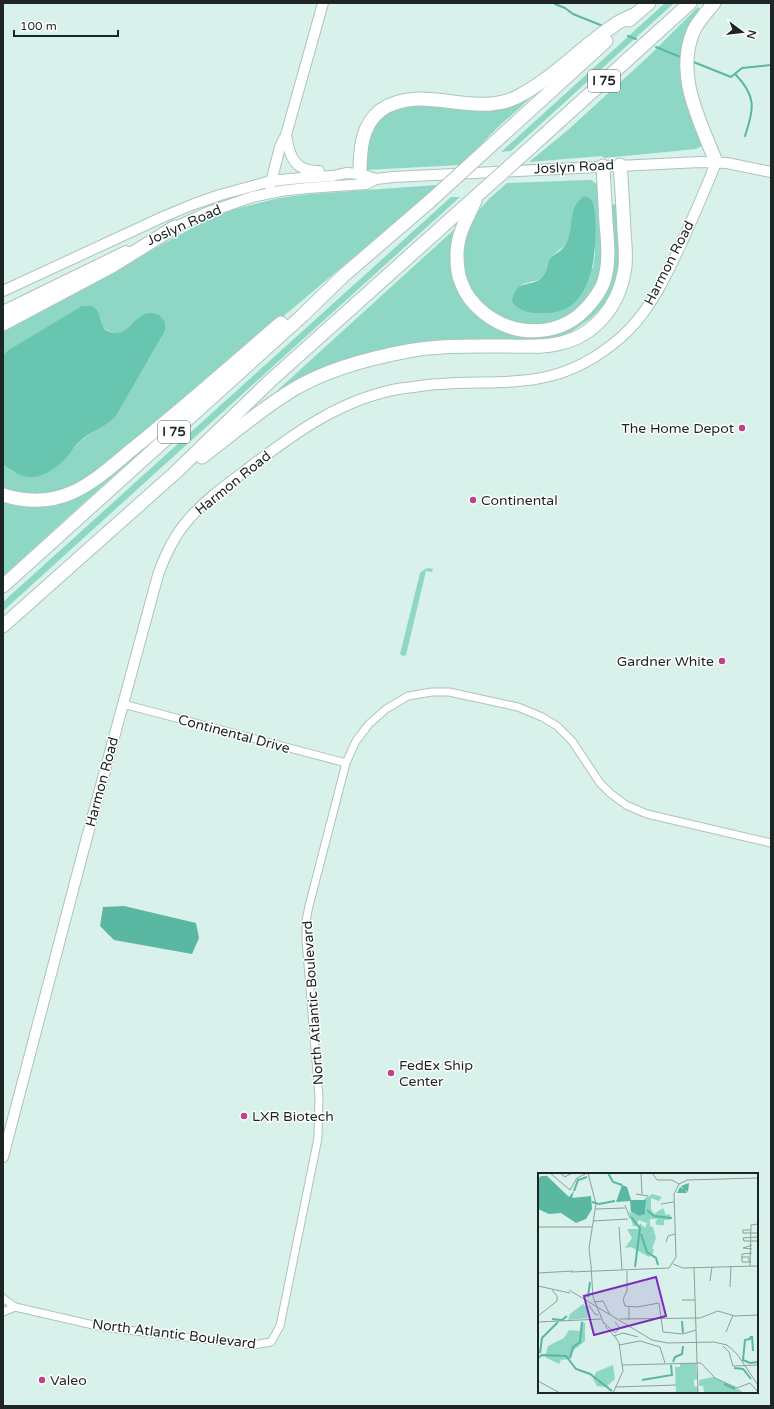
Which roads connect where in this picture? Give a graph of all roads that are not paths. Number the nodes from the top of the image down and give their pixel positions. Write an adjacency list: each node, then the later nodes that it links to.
1 (323, 3): 6 (street)
2 (649, 3): 5 (highway, I 75)
3 (714, 3): 7 (highway)
4 (689, 4): 15 (highway, I 75, bridge)
5 (634, 15): 12 (highway); 18 (highway, I 75, bridge)
6 (286, 135): 11 (street); 14 (street)
7 (716, 162): 8 (street, Joslyn Road); 10 (street, Joslyn Road); 26 (street, Harmon Road)
8 (620, 165): 9 (street, Joslyn Road); 22 (highway)
9 (603, 166): 13 (street, Joslyn Road); 15 (highway)
10 (771, 172)
11 (346, 173): 12 (street, Joslyn Road); 14 (street, Joslyn Road)
12 (360, 174): 13 (street, Joslyn Road)
13 (376, 179): 16 (street, Joslyn Road)
14 (271, 181): 16 (street); 19 (street, Joslyn Road)
15 (479, 193): 22 (highway, I 75)
16 (268, 194): 17 (street, Joslyn Road)
17 (175, 227): 20 (street, Joslyn Road); 21 (highway)
18 (343, 276): 23 (highway); 24 (highway, I 75)
19 (3, 291)
20 (3, 311)
21 (3, 324)
22 (176, 472): 25 (highway, I 75)
23 (3, 495)
24 (3, 586)
25 (3, 626)
26 (123, 704): 27 (street, Continental Drive); 29 (street, Harmon Road)
27 (346, 763): 28 (street, North Atlantic Boulevard); 31 (street, North Atlantic Boulevard)
28 (771, 843)
29 (3, 1157)
30 (3, 1298): 31 (street, North Atlantic Boulevard)
31 (15, 1307): 32 (street)
32 (3, 1312)

